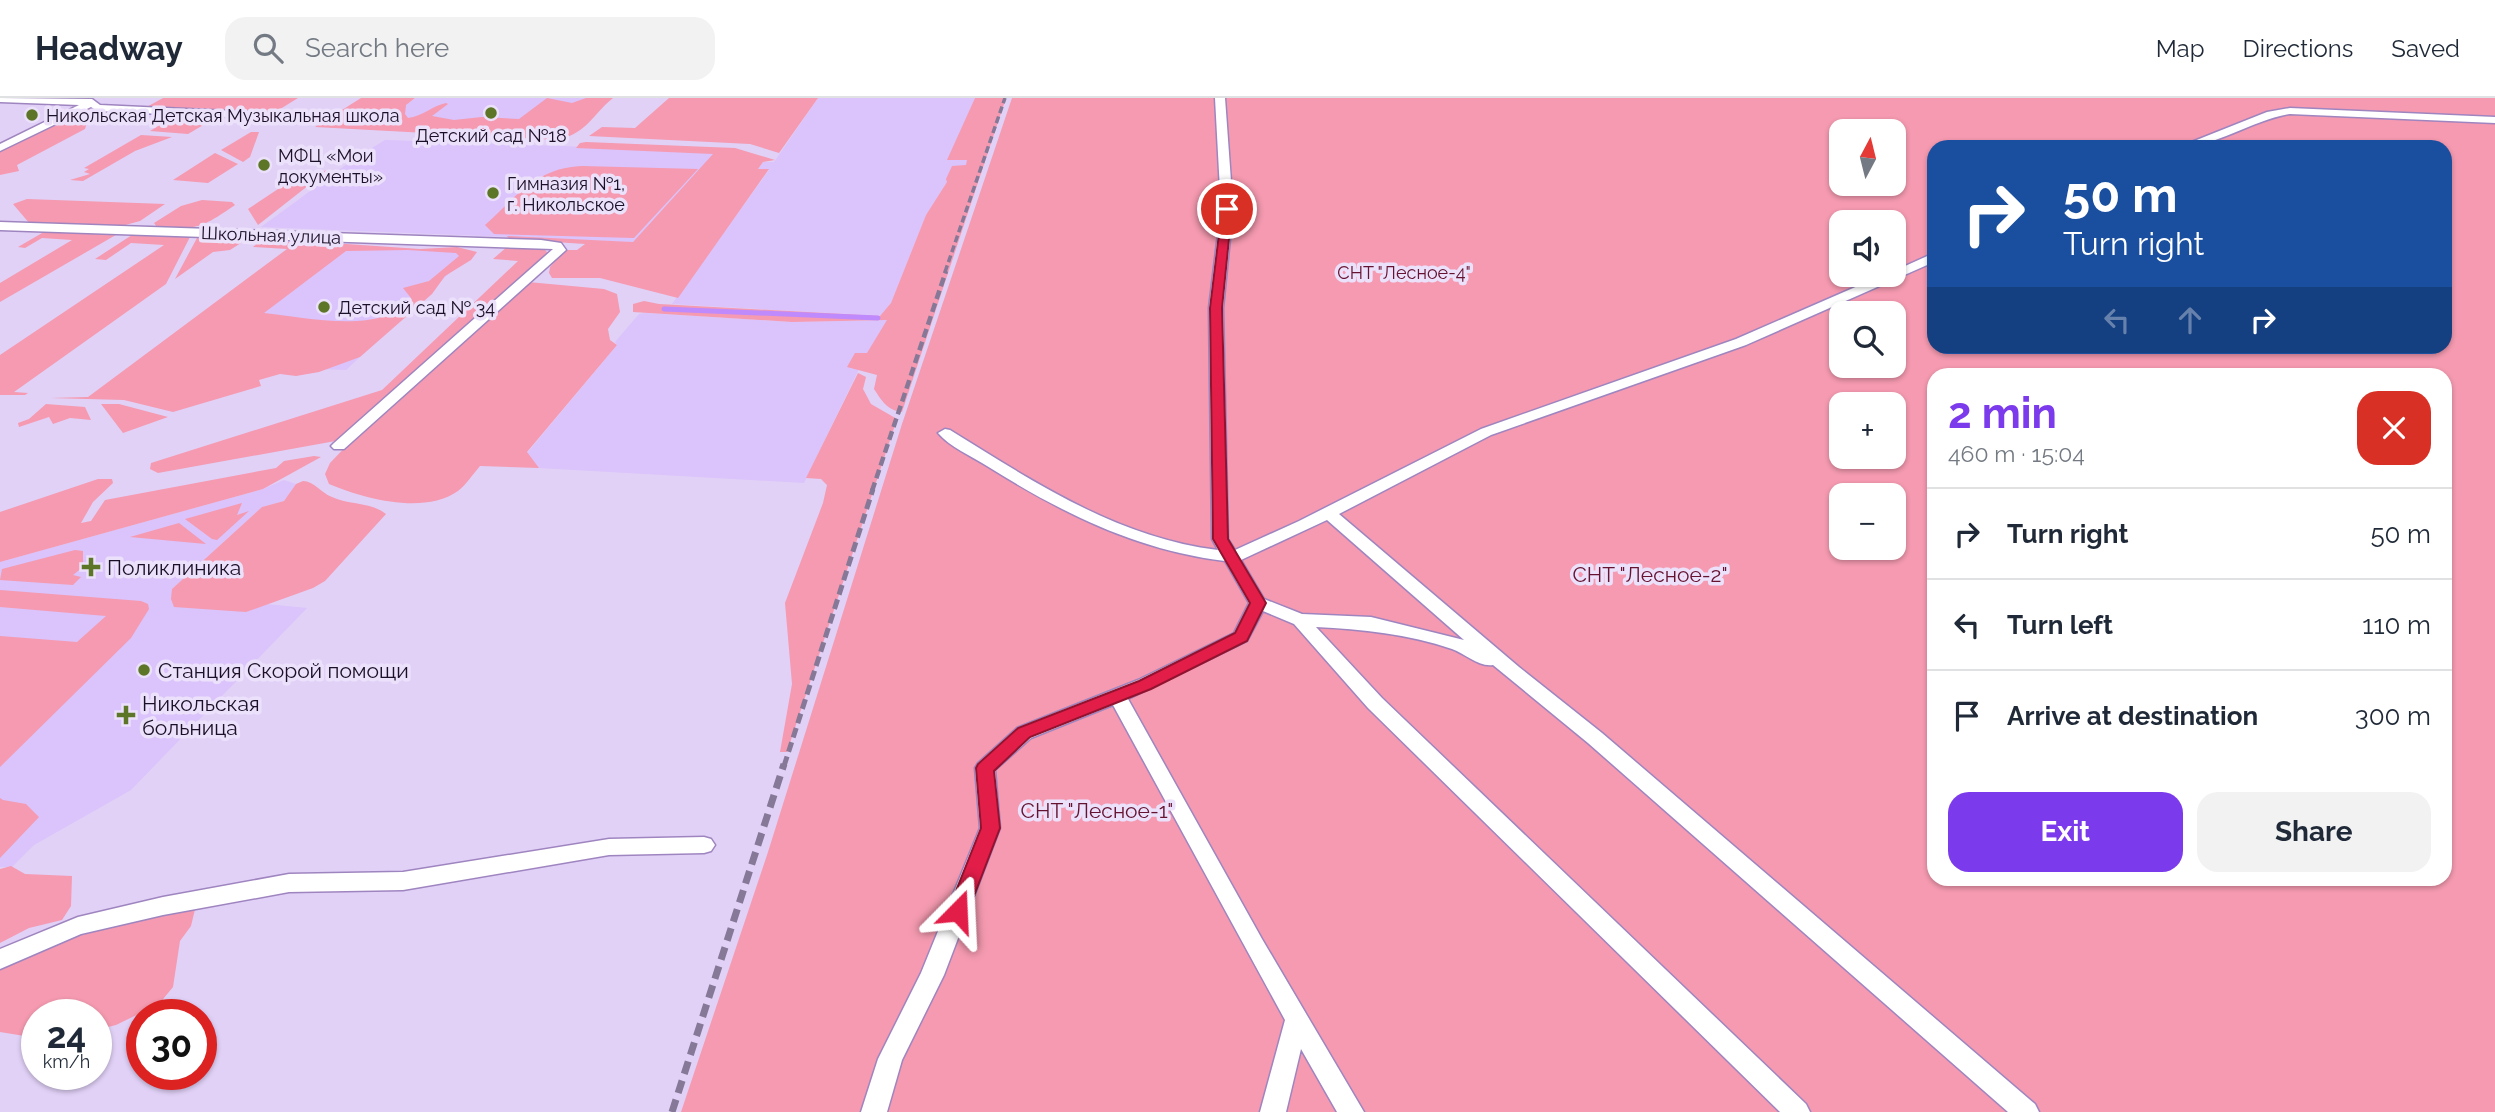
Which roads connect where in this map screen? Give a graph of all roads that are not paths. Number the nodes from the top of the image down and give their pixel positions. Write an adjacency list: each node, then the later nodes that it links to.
1 (1220, 98): 15 (street)
2 (0, 99): 3 (street)
3 (96, 100): 4 (street); 7 (street)
4 (270, 116)
5 (2495, 120): 6 (street)
6 (2202, 140)
7 (0, 148)
8 (0, 226): 13 (street, Школьная улица)
9 (1927, 260): 10 (street)
10 (1906, 269)
11 (1866, 287): 14 (street)
12 (945, 433): 15 (street)
13 (338, 446)
14 (1328, 513): 15 (street); 18 (street)
15 (1233, 557): 16 (street)
16 (1258, 603): 17 (street); 19 (street)
17 (1300, 620): 18 (street); 26 (street)
18 (1512, 672): 27 (street)
19 (1117, 696): 22 (street); 23 (street)
20 (704, 845): 21 (street)
21 (0, 959)
22 (1297, 1019): 24 (street); 25 (street)
23 (874, 1112)
24 (1273, 1112)
25 (1351, 1112)
26 (1797, 1112)
27 (2026, 1112)

